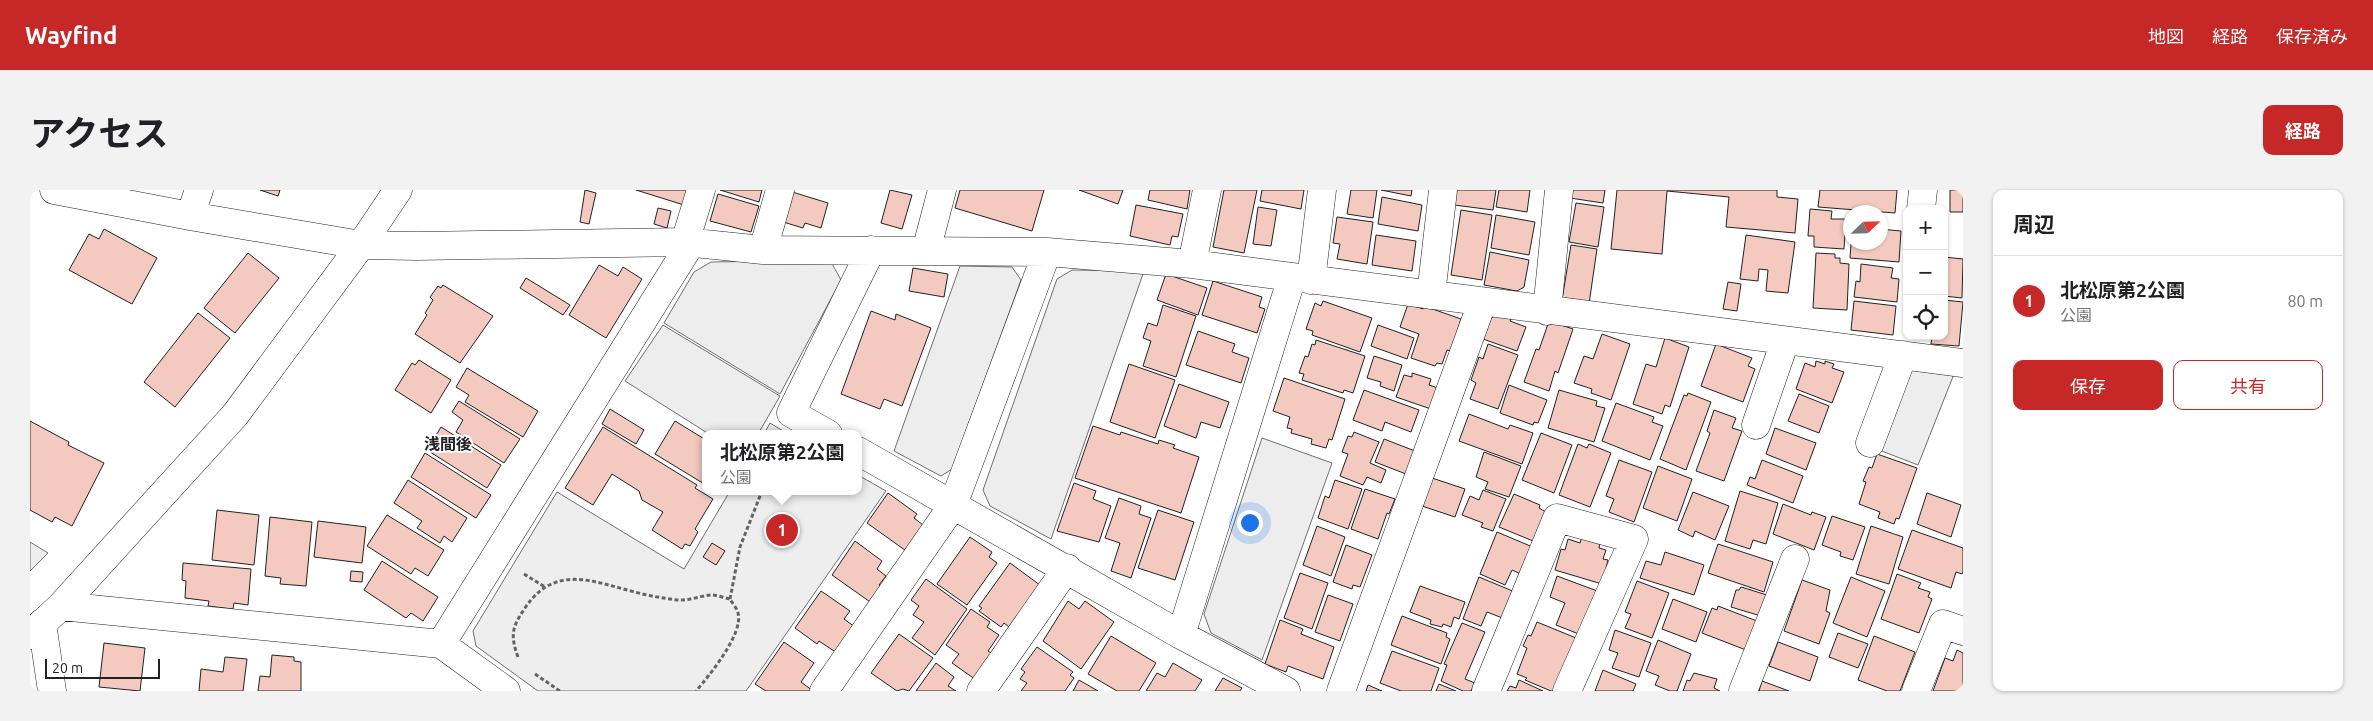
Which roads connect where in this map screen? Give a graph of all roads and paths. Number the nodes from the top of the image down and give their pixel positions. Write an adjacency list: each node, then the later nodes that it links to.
1 (54, 190): 13 (street)
2 (199, 190): 13 (street)
3 (398, 190): 15 (street)
4 (701, 190): 14 (street)
5 (780, 190): 16 (street)
6 (942, 190): 18 (street)
7 (1207, 190): 20 (street)
8 (1322, 190): 21 (street)
9 (1443, 190): 22 (street)
10 (1559, 190): 24 (street)
11 (1923, 190): 12 (street)
12 (1922, 205)
13 (190, 216): 15 (street)
14 (688, 242): 15 (street); 16 (street); 40 (street)
15 (361, 244): 37 (street)
16 (763, 250): 17 (street)
17 (871, 250): 18 (street); 29 (street)
18 (926, 251): 19 (street)
19 (1048, 252): 20 (street); 33 (street)
20 (1192, 264): 21 (street)
21 (1301, 278): 22 (street); 39 (street)
22 (1431, 295): 23 (street)
23 (1482, 303): 24 (street); 50 (street)
24 (1546, 311): 25 (street)
25 (1785, 341): 26 (street); 28 (street)
26 (1910, 349): 27 (street); 30 (street)
27 (1963, 364)
28 (1756, 426)
29 (821, 430)
30 (1870, 443)
31 (862, 453): 33 (street)
32 (760, 495): 36 (path)
33 (953, 505): 35 (street); 47 (street)
34 (1795, 559): 53 (street)
35 (1067, 568): 39 (street); 48 (street)
36 (730, 599): 41 (path); 46 (path)
37 (45, 621): 40 (street); 43 (street)
38 (1963, 631): 54 (street)
39 (1182, 635): 49 (street)
40 (441, 644): 44 (street)
41 (524, 662)
42 (530, 668): 45 (path)
43 (52, 691)
44 (506, 691)
45 (560, 691)
46 (696, 691)
47 (824, 691)
48 (981, 691)
49 (1286, 691)
50 (1341, 691)
51 (1486, 691): 52 (street)
52 (1567, 691)
53 (1743, 691)
54 (1916, 691)

